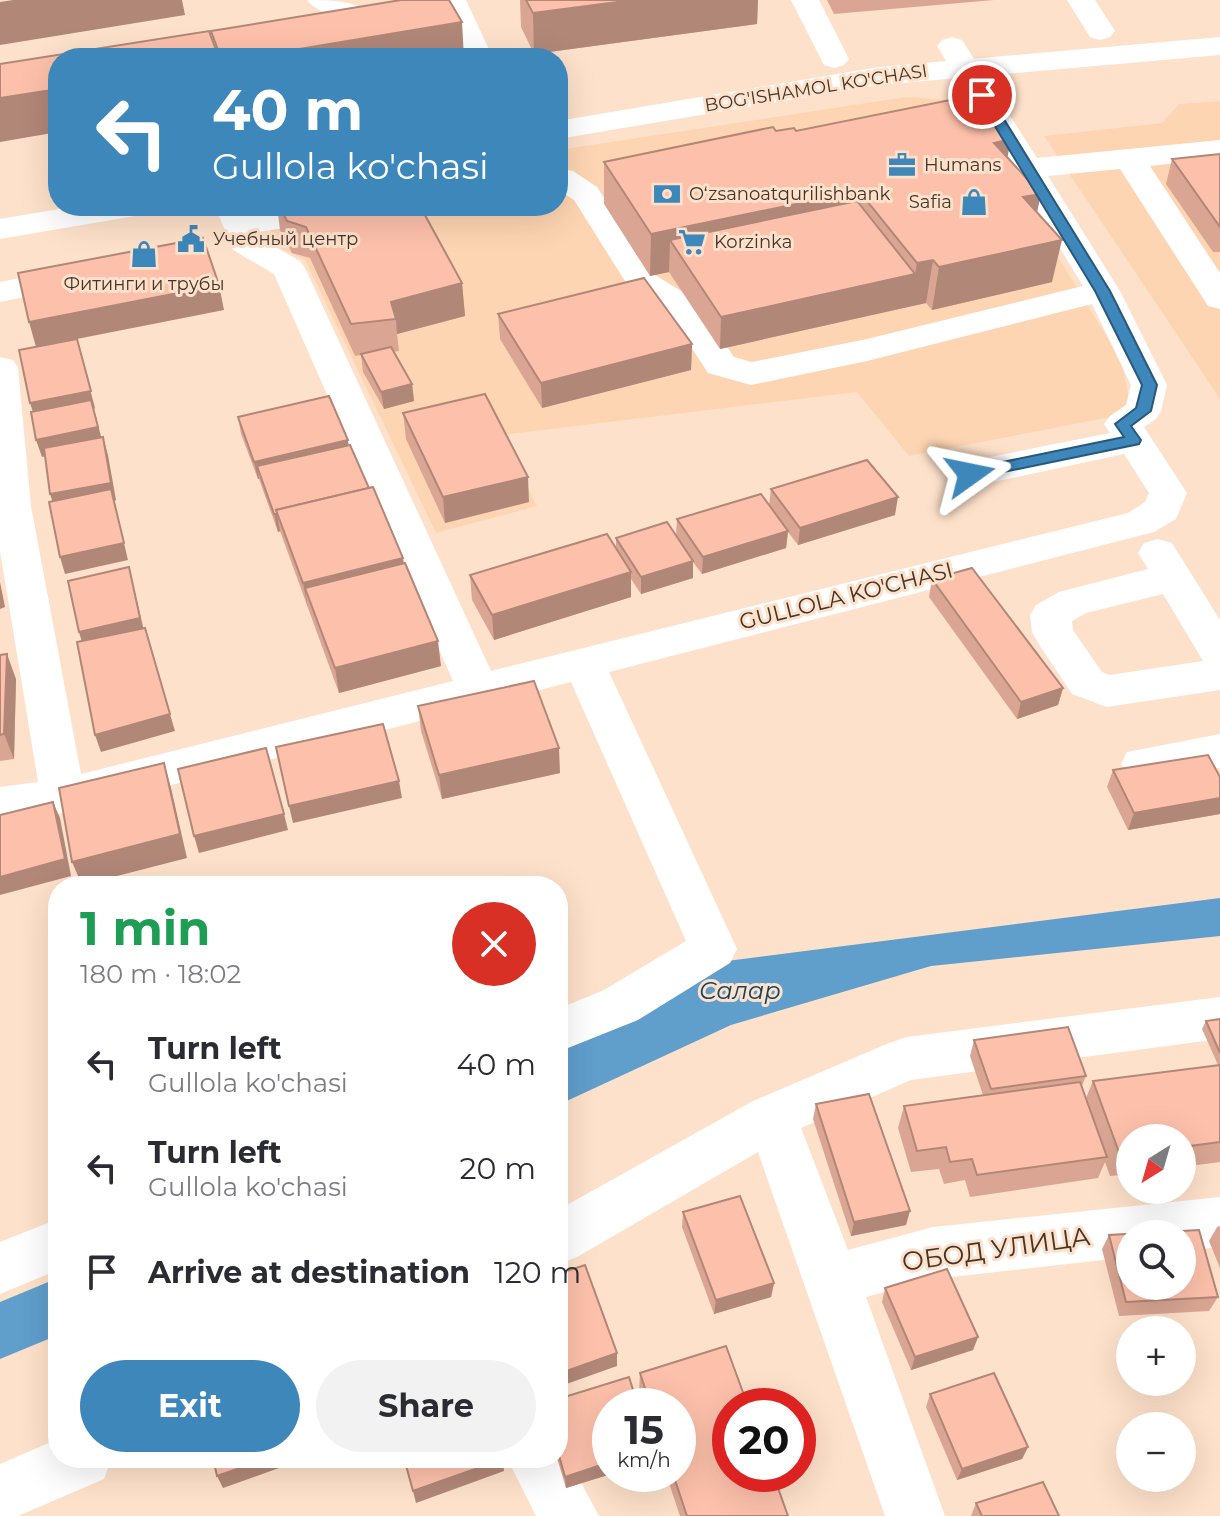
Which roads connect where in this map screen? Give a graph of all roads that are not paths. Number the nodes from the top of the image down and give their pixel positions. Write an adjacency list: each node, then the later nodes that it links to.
1 (452, 0): 7 (street)
2 (805, 0): 9 (street)
3 (1081, 0): 5 (street)
4 (1220, 22): 5 (street, BOG'ISHAMOL KO'CHASI)
5 (1100, 31): 8 (street, BOG'ISHAMOL KO'CHASI)
6 (1220, 46): 8 (street, BOG'ISHAMOL KO'CHASI)
7 (474, 48)
8 (958, 57): 9 (street, BOG'ISHAMOL KO'CHASI); 11 (street, BOG'ISHAMOL KO'CHASI); 14 (street)
9 (834, 59): 10 (street, BOG'ISHAMOL KO'CHASI)
10 (568, 103)
11 (568, 128)
12 (1220, 149): 13 (street)
13 (1129, 158): 14 (street); 25 (street)
14 (1028, 169): 23 (street)
15 (568, 182): 23 (street)
16 (48, 192): 17 (street)
17 (0, 200)
18 (76, 216): 20 (street)
19 (314, 216): 21 (street)
20 (0, 229)
21 (232, 231): 35 (street)
22 (107, 271): 24 (street)
23 (1103, 291): 27 (street)
24 (0, 292)
25 (1219, 297)
26 (0, 368): 29 (street)
27 (1133, 440): 28 (street); 30 (street)
28 (970, 474)
29 (6, 508): 38 (street)
30 (1140, 523): 31 (street); 33 (street, GULLOLA KO'CHASI)
31 (1173, 577): 32 (street); 34 (street)
32 (1220, 654)
33 (584, 663): 35 (street, GULLOLA KO'CHASI); 41 (street)
34 (1220, 674)
35 (479, 691): 38 (street, GULLOLA KO'CHASI)
36 (1220, 751): 37 (street)
37 (1143, 764)
38 (63, 796): 39 (street, GULLOLA KO'CHASI)
39 (0, 805)
40 (1220, 1018): 42 (street)
41 (568, 1027)
42 (771, 1117): 44 (street); 47 (street)
43 (1220, 1222): 47 (street, ОБОД УЛИЦА)
44 (568, 1233)
45 (48, 1248): 46 (street)
46 (0, 1268)
47 (832, 1280): 52 (street)
48 (60, 1468): 50 (street)
49 (542, 1468): 51 (street)
50 (0, 1494)
51 (569, 1516)
52 (915, 1516)

